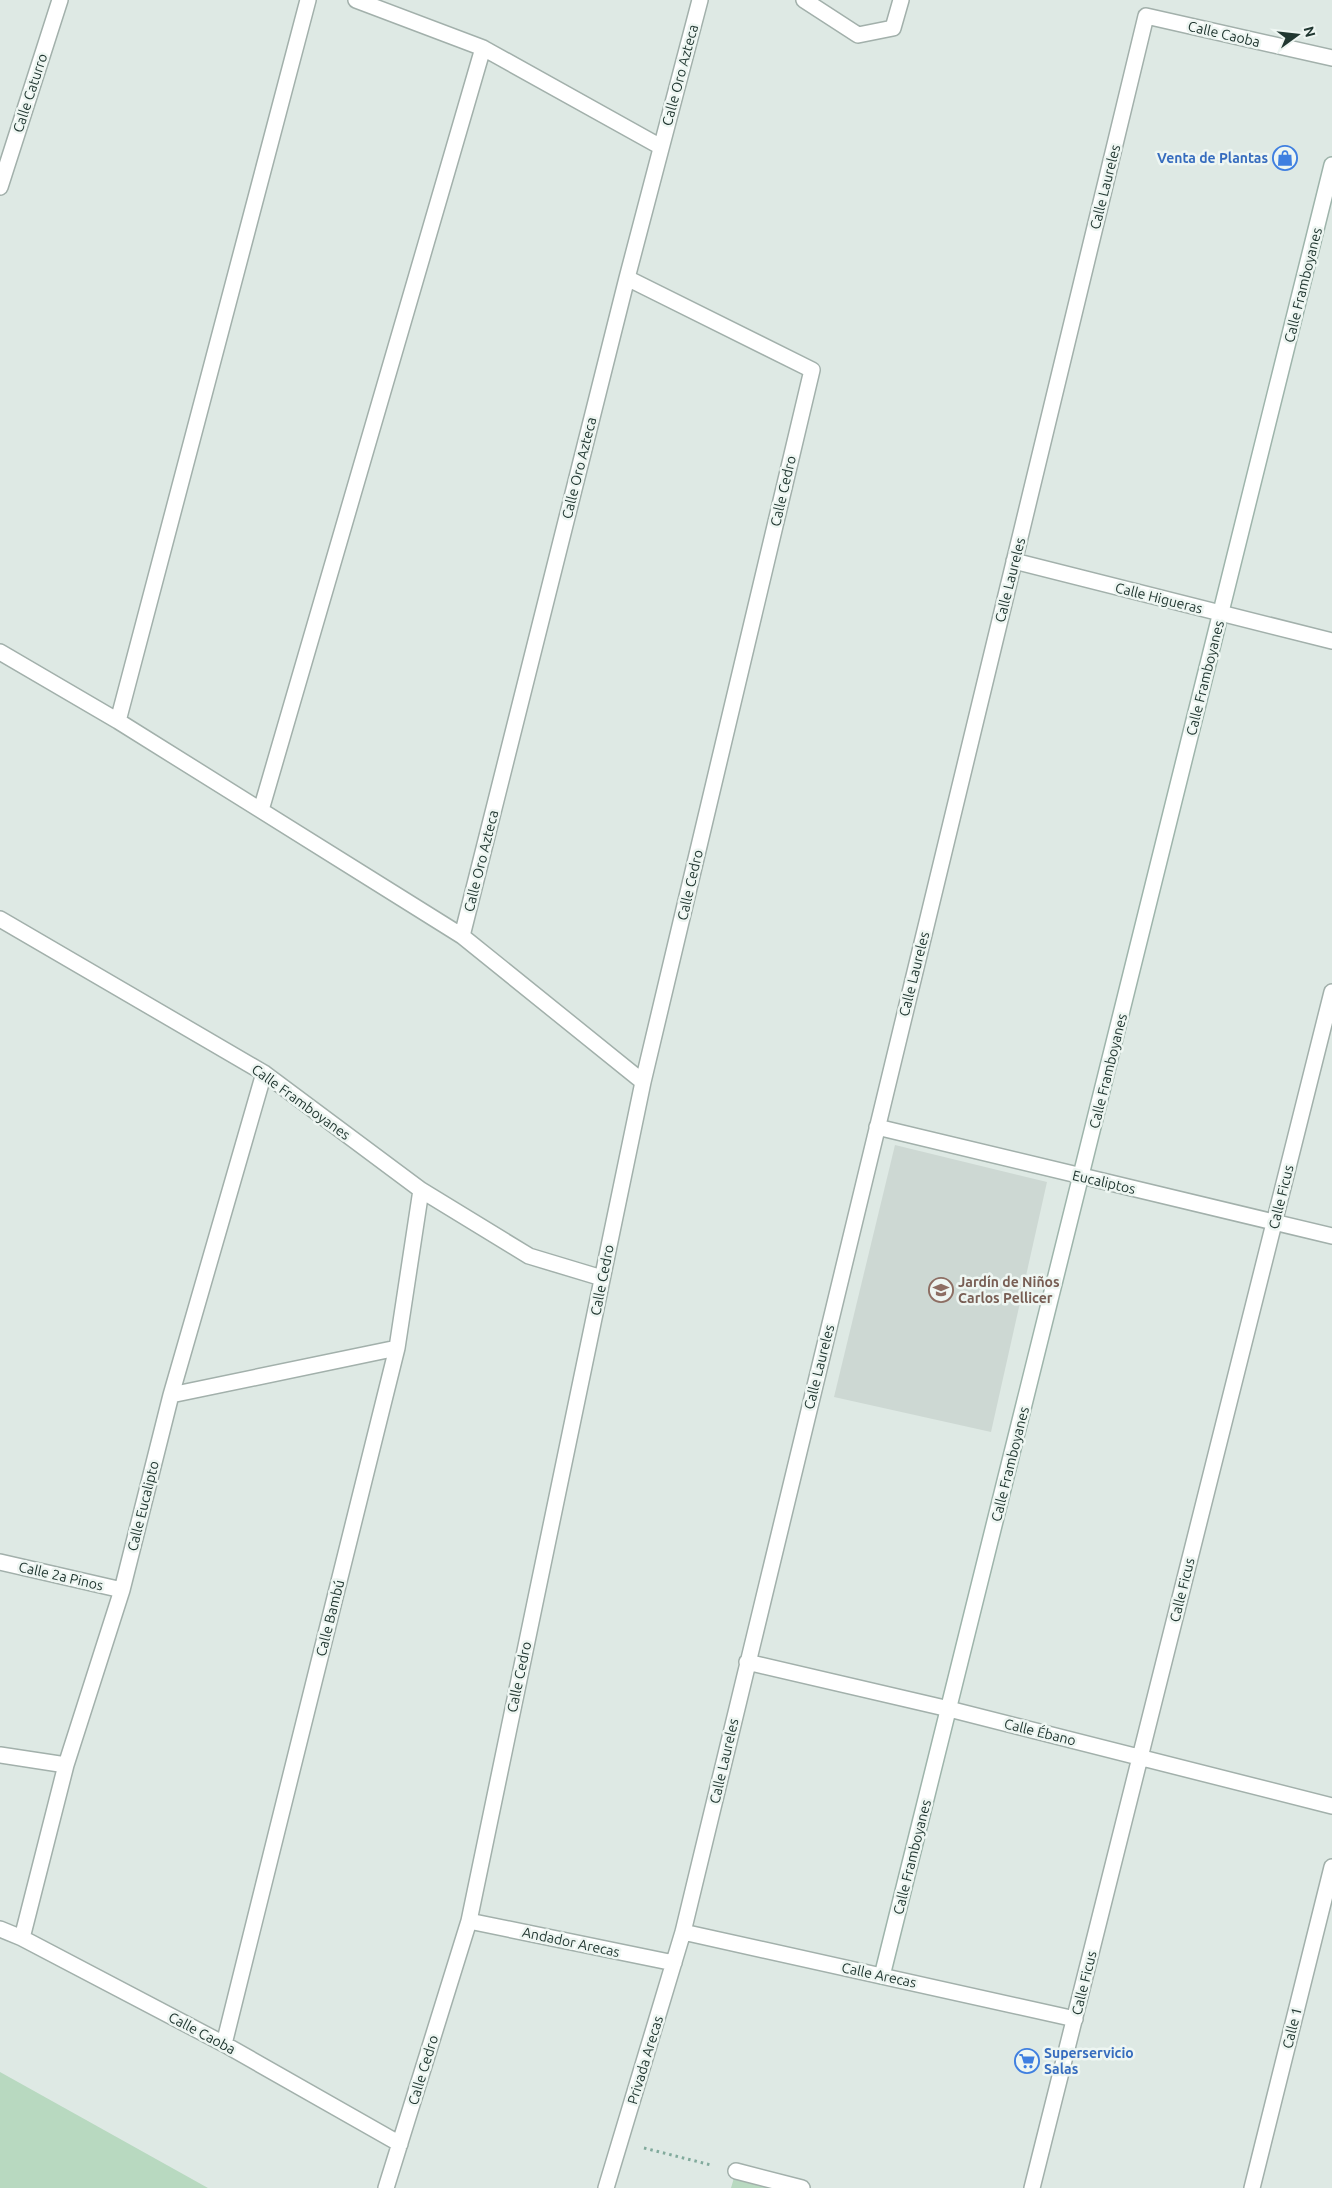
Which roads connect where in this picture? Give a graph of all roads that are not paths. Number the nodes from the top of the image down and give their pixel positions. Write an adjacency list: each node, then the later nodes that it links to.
1 (60, 0): 12 (street, Calle Caturro)
2 (308, 0): 18 (street)
3 (356, 0): 8 (street)
4 (700, 0): 10 (street, Calle Oro Azteca)
5 (804, 0): 6 (street)
6 (901, 0)
7 (1146, 16): 9 (street, Calle Caoba); 14 (street, Calle Laureles)
8 (482, 48): 10 (street); 19 (street)
9 (1332, 58)
10 (661, 147): 13 (street, Calle Oro Azteca)
11 (1332, 165): 15 (street, Calle Framboyanes)
12 (0, 184)
13 (627, 278): 21 (street, Calle Oro Azteca); 24 (street, Calle Cedro)
14 (1014, 561): 15 (street, Calle Higueras); 25 (street, Calle Laureles)
15 (1221, 613): 16 (street, Calle Higueras); 26 (street, Calle Framboyanes)
16 (1332, 641)
17 (0, 652): 18 (street)
18 (118, 721): 19 (street)
19 (261, 810): 21 (street)
20 (0, 919): 23 (street, Calle Framboyanes)
21 (462, 936): 24 (street)
22 (1332, 992): 28 (street, Calle Ficus)
23 (264, 1073): 27 (street, Calle Framboyanes); 32 (street, Calle Eucalipto)
24 (643, 1082): 30 (street, Calle Cedro)
25 (877, 1127): 26 (street, Eucaliptos); 35 (street, Calle Laureles)
26 (1082, 1176): 28 (street, Eucaliptos); 36 (street, Calle Framboyanes)
27 (421, 1190): 30 (street, Calle Framboyanes); 31 (street, Calle Bambú)
28 (1274, 1222): 29 (street, Eucaliptos); 38 (street, Calle Ficus)
29 (1332, 1236)
30 (602, 1278): 42 (street, Calle Cedro)
31 (397, 1348): 32 (street); 49 (street, Calle Bambú)
32 (171, 1395): 34 (street, Calle Eucalipto)
33 (0, 1562): 34 (street, Calle 2a Pinos)
34 (122, 1590): 39 (street, Calle Eucalipto)
35 (747, 1662): 36 (street, Calle Ébano); 44 (street, Calle Laureles)
36 (949, 1710): 38 (street, Calle Ébano); 47 (street, Calle Framboyanes)
37 (0, 1755): 39 (street)
38 (1140, 1757): 40 (street, Calle Ébano); 48 (street, Calle Ficus)
39 (66, 1765): 45 (street, Calle Eucalipto)
40 (1332, 1806)
41 (1332, 1867): 56 (street, Calle 1)
42 (469, 1921): 46 (street, Andador Arecas); 50 (street, Calle Cedro)
43 (0, 1929): 45 (street, Calle Caoba)
44 (683, 1932): 46 (street, Privada Arecas); 47 (street, Calle Arecas)
45 (22, 1938): 49 (street, Calle Caoba)
46 (674, 1963): 53 (street, Privada Arecas)
47 (882, 1976): 48 (street, Calle Arecas)
48 (1075, 2019): 55 (street, Calle Ficus)
49 (224, 2044): 50 (street, Calle Caoba)
50 (400, 2144): 52 (street, Calle Cedro)
51 (736, 2171): 54 (street)
52 (386, 2188)
53 (606, 2188)
54 (802, 2188)
55 (1032, 2188)
56 (1252, 2188)

